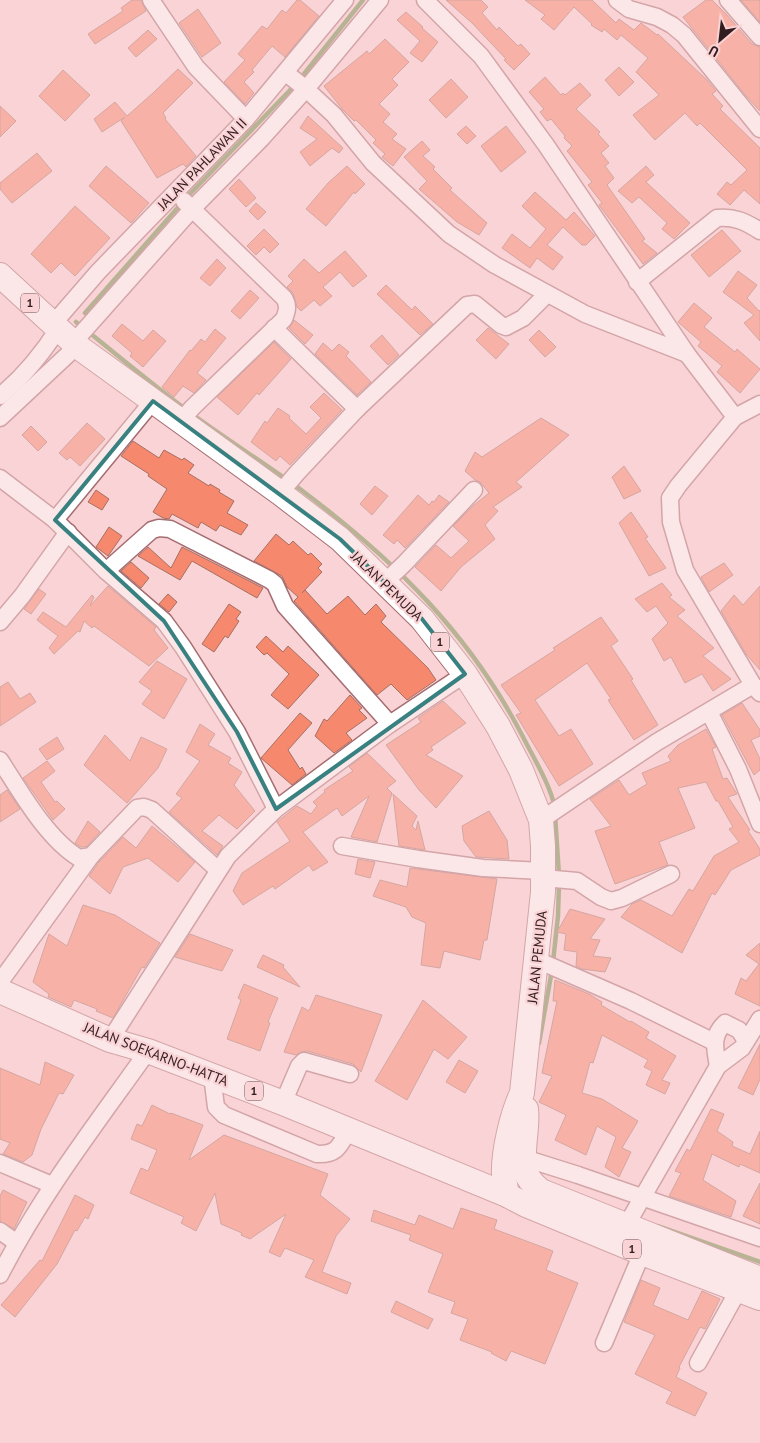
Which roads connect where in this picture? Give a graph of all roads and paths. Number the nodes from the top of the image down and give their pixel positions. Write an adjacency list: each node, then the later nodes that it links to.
1 (151, 0): 9 (street)
2 (380, 0): 8 (street)
3 (425, 0): 14 (street)
4 (617, 0): 10 (street)
5 (728, 0): 7 (street)
6 (337, 3): 8 (street, JALAN PAHLAWAN II)
7 (760, 37)
8 (297, 81): 9 (street, JALAN PAHLAWAN II); 11 (street); 15 (street)
9 (246, 119): 11 (street, JALAN PAHLAWAN II)
10 (760, 129)
11 (184, 200): 16 (street); 17 (street); 17 (street, JALAN PAHLAWAN II)
12 (760, 231): 14 (street)
13 (0, 275): 17 (highway, JALAN PEMUDA / 1)
14 (637, 282): 18 (street)
15 (547, 294): 18 (street); 22 (street)
16 (274, 328): 22 (street); 23 (street)
17 (70, 334): 19 (street); 20 (highway, JALAN PEMUDA / 1); 25 (street)
18 (687, 354): 24 (street)
19 (0, 396)
20 (154, 401): 23 (highway, JALAN PEMUDA / 1); 29 (street)
21 (760, 404): 24 (street)
22 (357, 409): 27 (street)
23 (185, 416): 27 (highway, JALAN PEMUDA / 1)
24 (735, 417): 35 (street)
25 (0, 418)
26 (0, 478): 29 (street)
27 (283, 490): 32 (highway, JALAN PEMUDA / 1)
28 (474, 490): 32 (street)
29 (55, 520): 30 (street)
30 (68, 532): 31 (street); 33 (street)
31 (106, 571): 37 (street); 39 (street)
32 (387, 580): 34 (highway, JALAN PEMUDA / 1)
33 (0, 622)
34 (465, 674): 37 (street); 40 (highway, JALAN PEMUDA / 1)
35 (757, 689): 36 (street)
36 (709, 712): 40 (street); 41 (street)
37 (390, 724): 39 (street)
38 (0, 760): 43 (street)
39 (276, 809): 44 (street)
40 (543, 817): 46 (highway, JALAN PEMUDA / 1)
41 (760, 824)
42 (342, 846): 46 (street)
43 (91, 856): 44 (street); 48 (street)
44 (218, 870): 51 (street)
45 (671, 874): 46 (street)
46 (546, 876): 47 (highway, JALAN PEMUDA / 1)
47 (542, 962): 53 (street); 58 (highway, JALAN PEMUDA / 1)
48 (0, 982)
49 (0, 991): 51 (highway, JALAN SOEKARNO-HATTA / 1)
50 (760, 1019): 52 (street)
51 (110, 1040): 54 (highway, JALAN SOEKARNO-HATTA / 1)
52 (746, 1041): 53 (street); 55 (street)
53 (714, 1042): 55 (street)
54 (148, 1051): 57 (highway, JALAN SOEKARNO-HATTA / 1); 63 (street)
55 (718, 1066): 65 (street)
56 (350, 1074): 59 (street)
57 (212, 1075): 59 (highway, JALAN SOEKARNO-HATTA / 1); 60 (street)
58 (522, 1093): 61 (highway, JALAN PEMUDA / 1); 64 (highway, JALAN PEMUDA / 1)
59 (283, 1103): 60 (highway, JALAN SOEKARNO-HATTA / 1)
60 (349, 1129): 64 (highway, JALAN SOEKARNO-HATTA / 1)
61 (524, 1158): 65 (street); 65 (highway, JALAN PEMUDA / 1)
62 (0, 1163): 63 (street)
63 (52, 1185): 68 (street)
64 (507, 1195): 69 (highway, 1)
65 (634, 1213): 67 (street); 71 (highway, 1)
66 (0, 1231): 68 (street)
67 (760, 1238)
68 (17, 1242): 70 (street)
69 (642, 1253): 72 (highway, 1); 73 (street)
70 (0, 1275)
71 (760, 1279)
72 (749, 1294): 74 (street)
73 (604, 1343)
74 (698, 1362)

